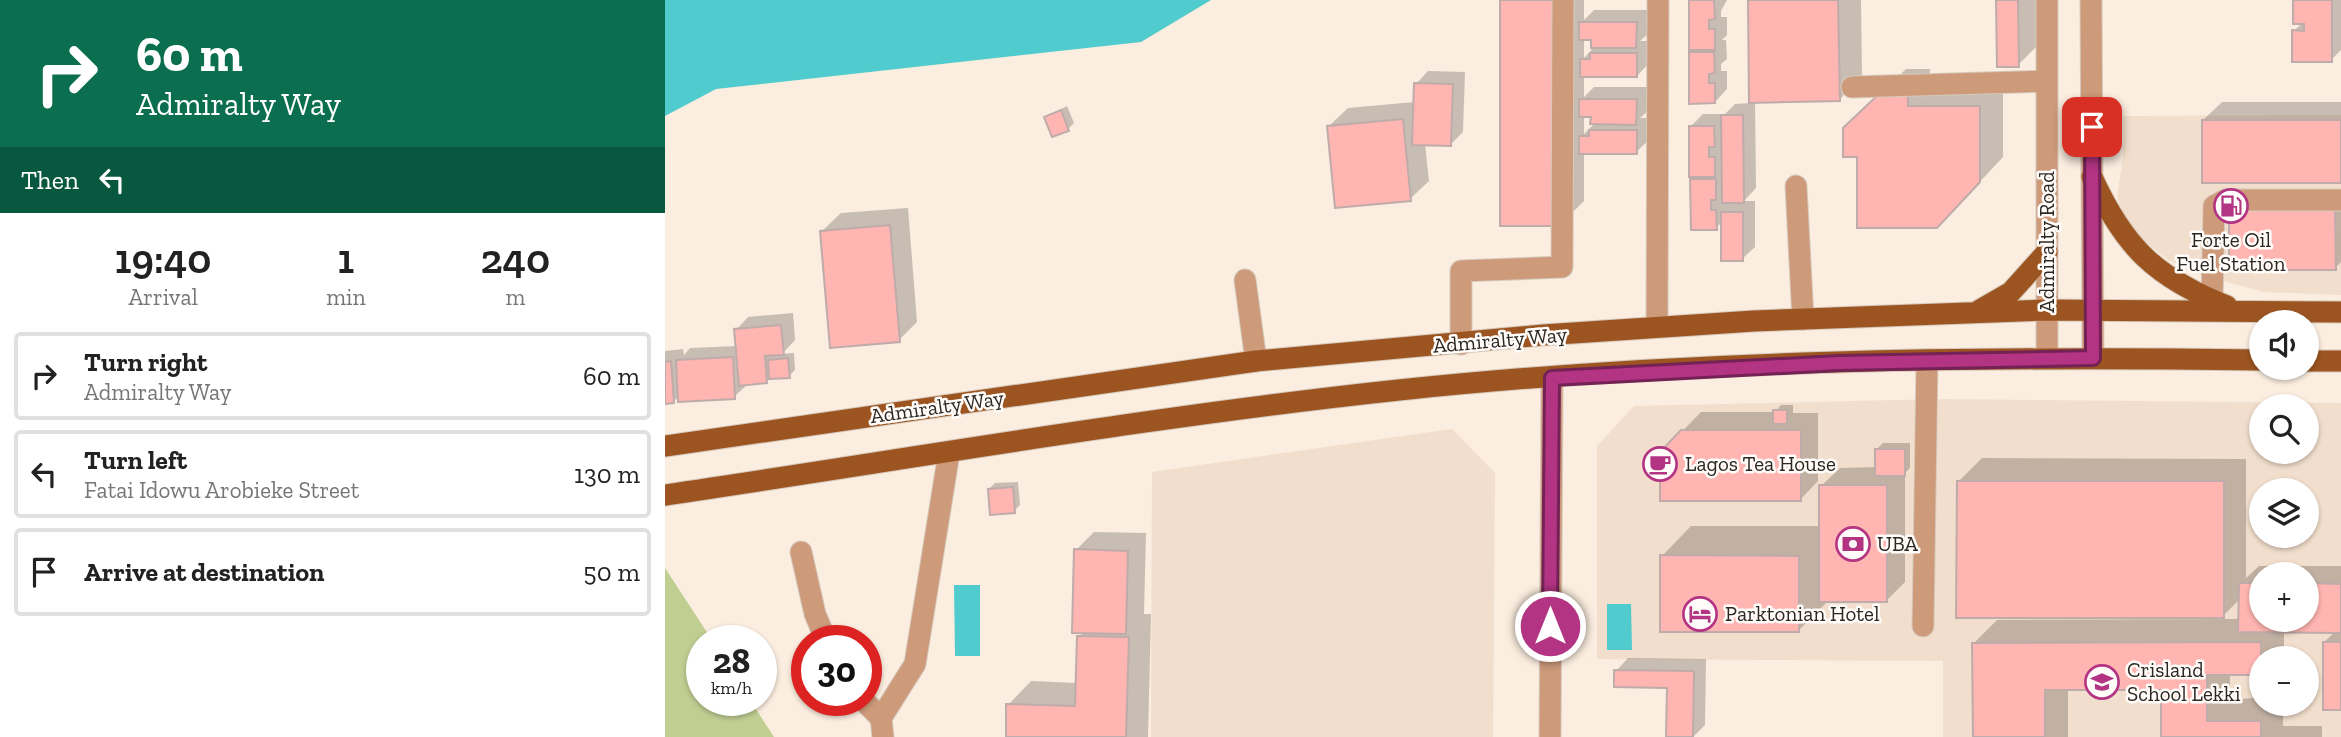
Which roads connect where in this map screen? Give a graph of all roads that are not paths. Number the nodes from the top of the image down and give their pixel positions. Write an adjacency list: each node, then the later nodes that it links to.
1 (1563, 0): 20 (street)
2 (1658, 0): 19 (street)
3 (2047, 0): 5 (street, Admiralty Road)
4 (2091, 0): 7 (street)
5 (2047, 81): 6 (street); 10 (street, Admiralty Road)
6 (1852, 87)
7 (2092, 177): 12 (main road); 13 (street)
8 (1796, 186): 18 (street)
9 (2341, 200): 12 (street)
10 (2047, 252): 14 (street, Admiralty Road); 17 (main road)
11 (1245, 280): 24 (street)
12 (2212, 300): 15 (main road)
13 (2093, 309): 14 (main road, Admiralty Way); 15 (main road, Admiralty Way); 22 (street)
14 (2046, 310): 17 (main road, Admiralty Way); 21 (street, Admiralty Road)
15 (2239, 311): 16 (main road, Admiralty Way)
16 (2341, 312)
17 (1975, 313): 18 (main road, Admiralty Way)
18 (1803, 319): 19 (main road, Admiralty Way)
19 (1657, 326): 20 (main road, Admiralty Way)
20 (1461, 344): 24 (main road, Admiralty Way)
21 (2047, 358): 22 (main road, Admiralty Way); 27 (main road, Admiralty Way)
22 (2093, 358): 23 (main road, Admiralty Way)
23 (2249, 360)
24 (1256, 361): 29 (main road, Admiralty Way)
25 (2319, 361): 26 (main road)
26 (2341, 361)
27 (1927, 362): 28 (main road, Admiralty Way); 34 (street)
28 (1552, 378): 30 (main road, Admiralty Way); 36 (street)
29 (665, 446)
30 (949, 453): 31 (main road, Admiralty Way); 35 (street)
31 (665, 495)
32 (801, 552): 33 (street)
33 (820, 625)
34 (1923, 626)
35 (882, 728)
36 (1550, 737)

